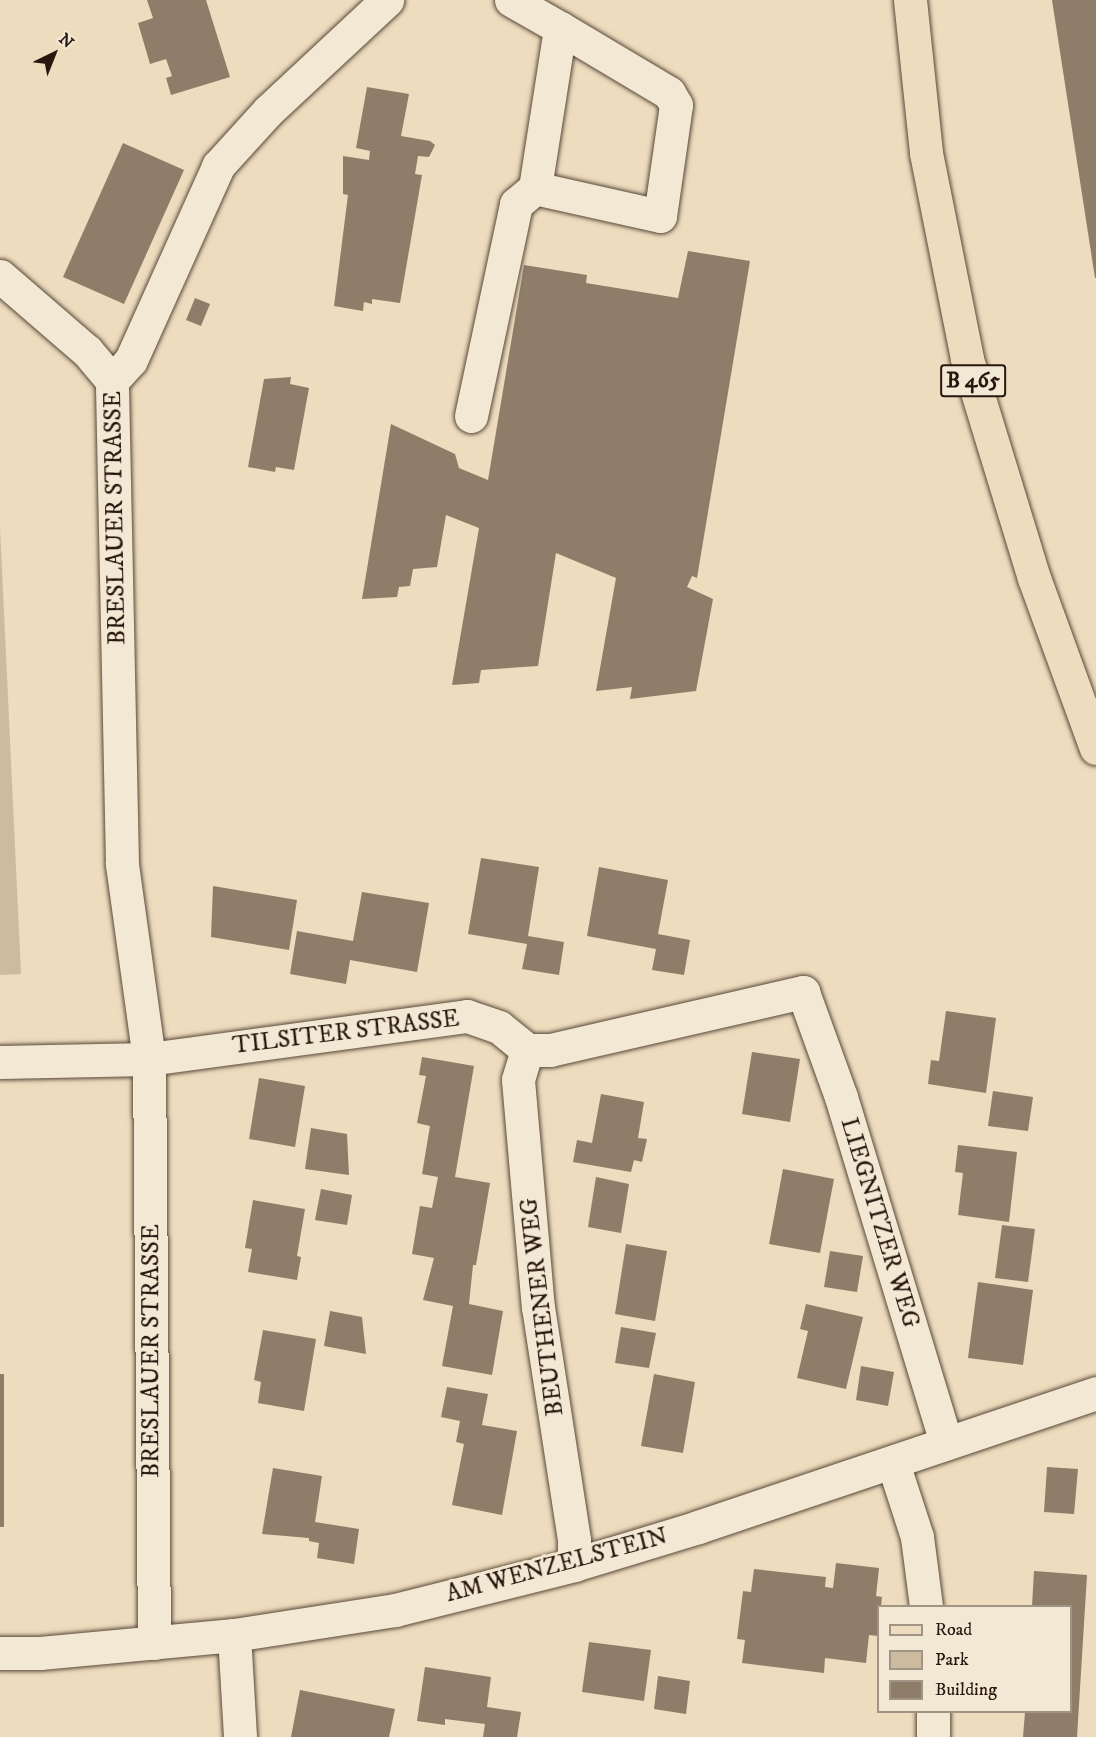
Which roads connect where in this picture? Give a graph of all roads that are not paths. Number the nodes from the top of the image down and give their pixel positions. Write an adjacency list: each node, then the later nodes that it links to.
1 (387, 0): 7 (street, BRESLAUER STRASSE)
2 (511, 0): 4 (street)
3 (910, 0): 9 (main road, B 465)
4 (560, 28): 5 (street); 5 (street)
5 (536, 188): 8 (street)
6 (0, 276): 7 (street)
7 (112, 381): 11 (street, BRESLAUER STRASSE)
8 (471, 416)
9 (1096, 748)
10 (527, 1050): 11 (street, TILSITER STRASSE); 14 (street, LIEGNITZER WEG); 16 (street, BEUTHENER WEG)
11 (149, 1059): 12 (street); 19 (street, BRESLAUER STRASSE)
12 (0, 1062)
13 (1096, 1394): 14 (street, AM WENZELSTEIN)
14 (946, 1443): 15 (street, AM WENZELSTEIN)
15 (893, 1463): 16 (street, AM WENZELSTEIN); 17 (street)
16 (574, 1565): 18 (street, AM WENZELSTEIN)
17 (926, 1605)
18 (234, 1635): 19 (street, AM WENZELSTEIN); 22 (street)
19 (154, 1643): 20 (street, AM WENZELSTEIN)
20 (0, 1653)
21 (933, 1713): 23 (street)
22 (240, 1737)
23 (933, 1737)

